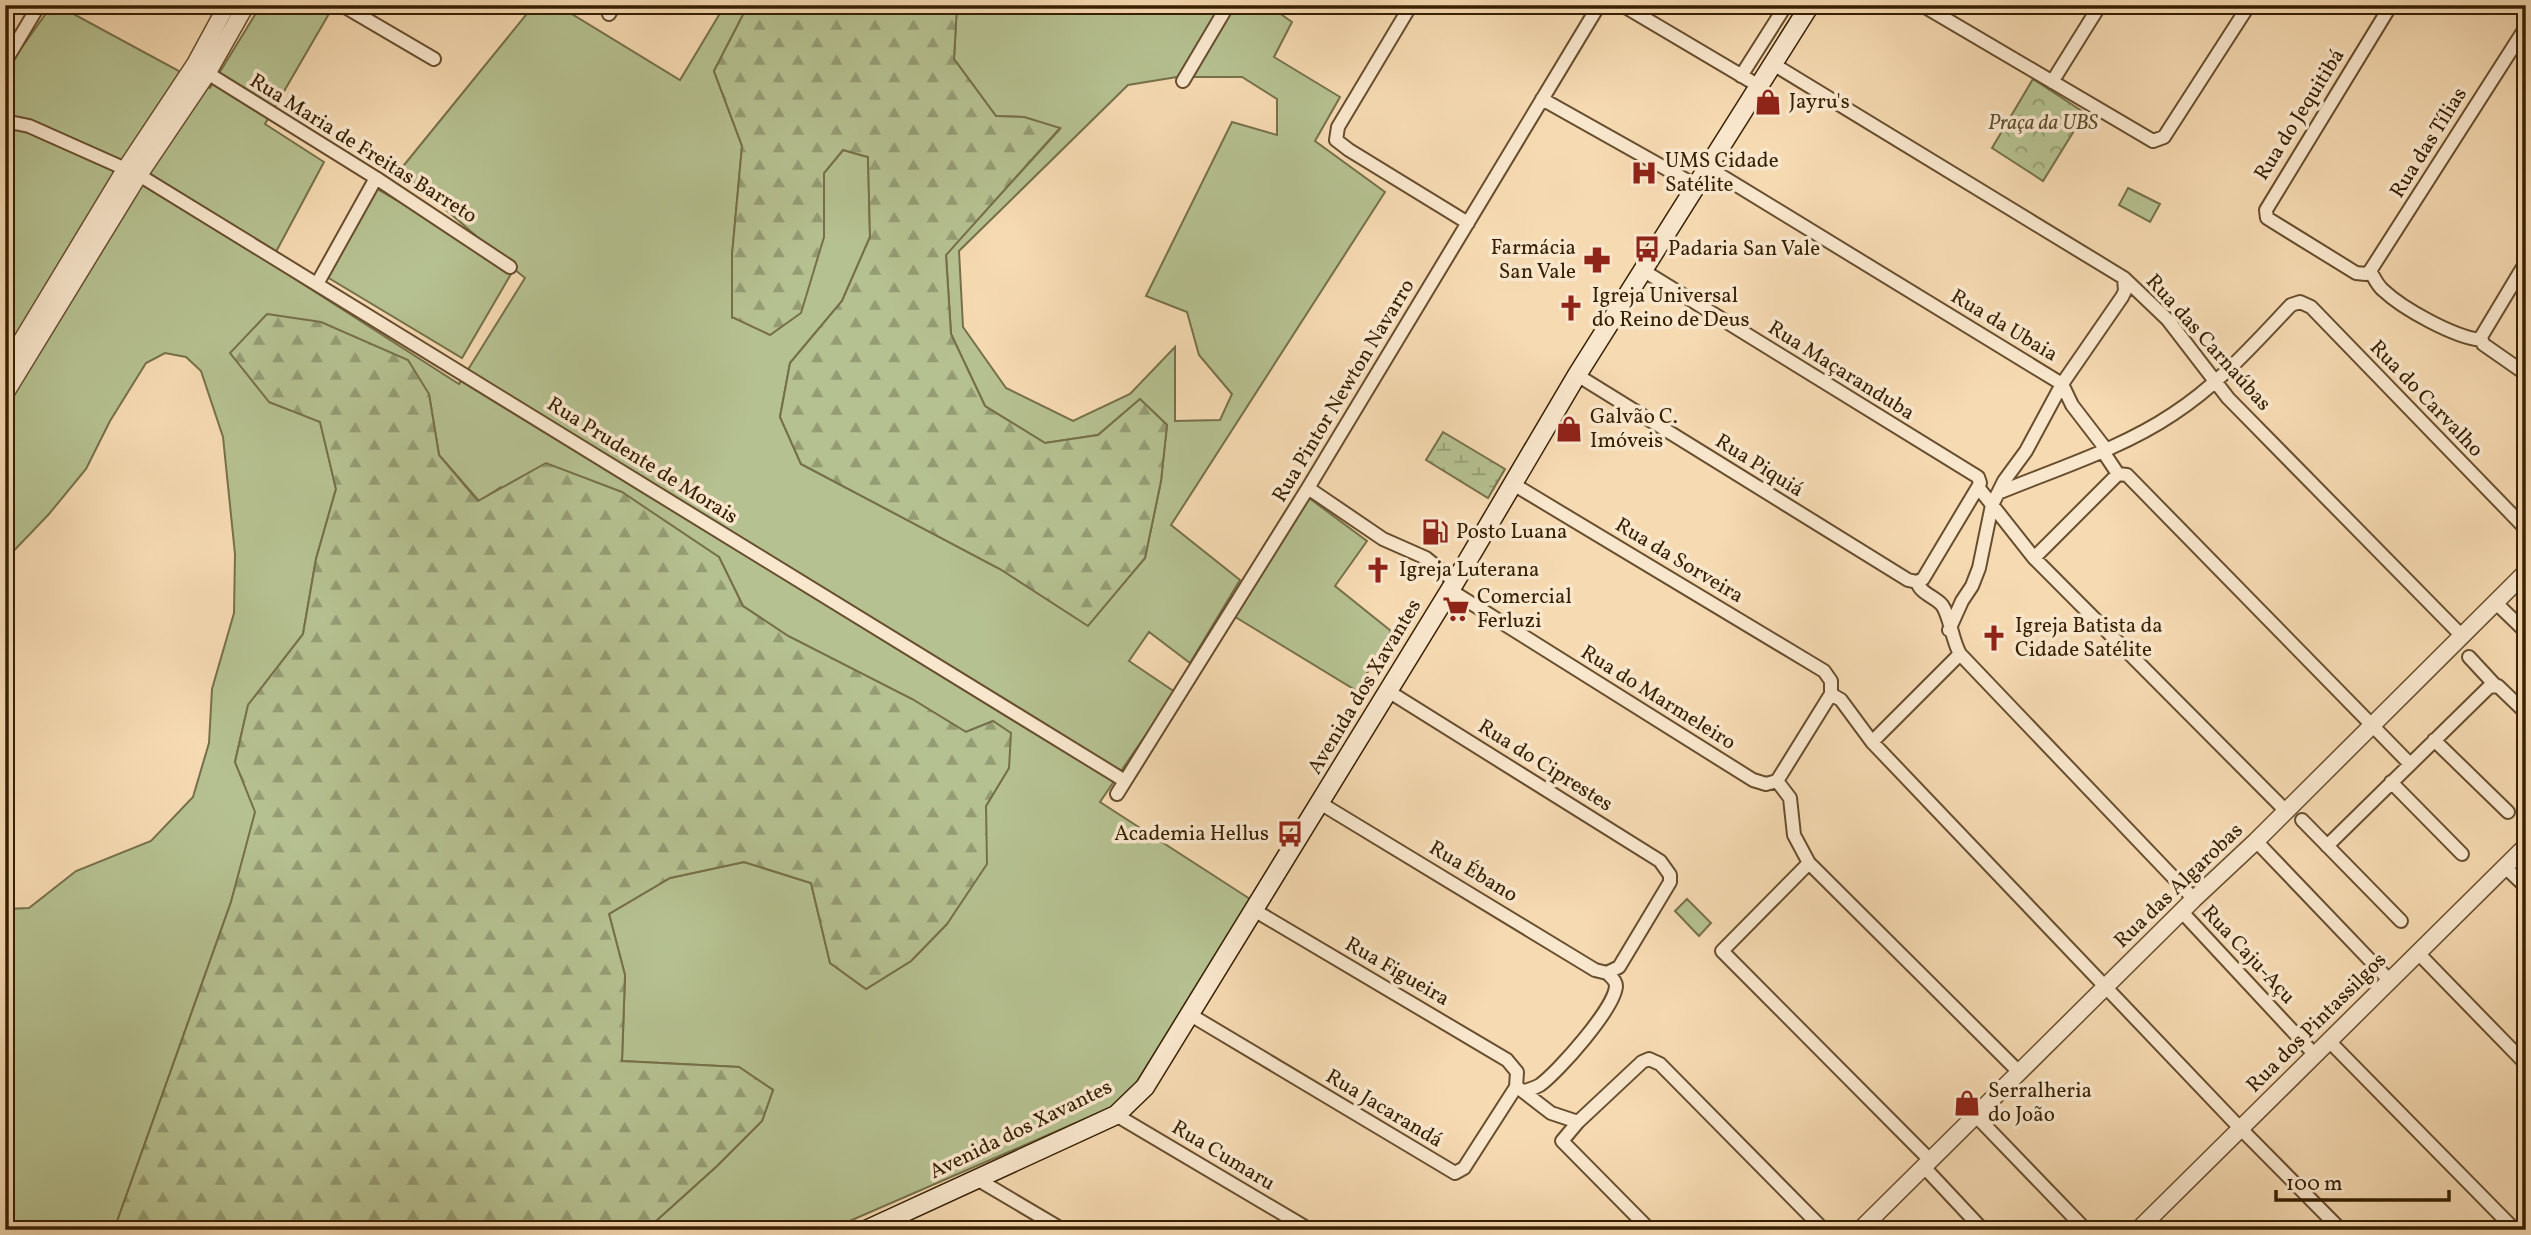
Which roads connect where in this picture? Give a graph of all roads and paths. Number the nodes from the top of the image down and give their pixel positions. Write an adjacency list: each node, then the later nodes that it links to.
1 (39, 5): 20 (street)
2 (228, 5): 22 (street)
3 (246, 5): 22 (street)
4 (342, 5): 19 (street)
5 (1228, 5): 24 (street)
6 (1598, 5): 27 (street, Rua Pintor Newton Navarro)
7 (1922, 5): 14 (street)
8 (2100, 5): 25 (street)
9 (2249, 5): 25 (street)
10 (2391, 5): 37 (street, Rua do Jequitibá)
11 (1624, 6): 23 (street)
12 (1405, 7): 33 (street)
13 (1785, 7): 15 (street); 17 (street)
14 (1947, 11): 25 (street)
15 (1805, 13): 18 (main road, Avenida dos Xavantes)
16 (2526, 27): 37 (street, Rua das Tílias)
17 (1766, 37): 18 (street); 23 (street)
18 (1783, 47): 21 (main road, Avenida dos Xavantes)
19 (434, 59)
20 (5, 62)
21 (1773, 64): 26 (main road, Avenida dos Xavantes); 38 (street, Rua das Carnaúbas)
22 (201, 69): 30 (street); 31 (street, Rua Maria de Freitas Barreto)
23 (1741, 76): 26 (street)
24 (1183, 81)
25 (2052, 82)
26 (1759, 86): 29 (main road, Avenida dos Xavantes)
27 (1542, 99): 32 (street); 33 (street, Rua Pintor Newton Navarro)
28 (5, 121): 30 (street, Rua Prudente de Morais)
29 (1707, 167): 32 (main road, Avenida dos Xavantes); 45 (street, Rua da Ubaia)
30 (133, 171): 39 (street, Rua Prudente de Morais); 41 (street); 46 (street)
31 (376, 178): 35 (street, Rua Maria de Freitas Barreto); 39 (street)
32 (1695, 185): 36 (main road, Avenida dos Xavantes)
33 (1468, 223): 51 (street, Rua Pintor Newton Navarro)
34 (2526, 261): 40 (street)
35 (510, 267)
36 (1644, 271): 43 (main road, Avenida dos Xavantes); 50 (street, Rua Maçaranduba)
37 (2366, 272): 40 (street)
38 (2124, 278): 44 (street, Rua das Carnaúbas); 45 (street)
39 (317, 284): 72 (street, Rua Prudente de Morais)
40 (2482, 339): 42 (street)
41 (5, 368)
42 (2526, 374)
43 (1577, 375): 49 (main road, Avenida dos Xavantes); 56 (street, Rua Piquiá)
44 (2217, 382): 47 (street); 53 (street, Rua do Carvalho); 61 (street, Rua das Carnaúbas)
45 (2062, 384): 47 (street, Rua da Ubaia); 52 (street)
46 (5, 394)
47 (2105, 448): 48 (street, Rua da Ubaia); 52 (street)
48 (2118, 474): 54 (street); 68 (street, Rua da Ubaia)
49 (1513, 484): 57 (main road, Avenida dos Xavantes); 66 (street, Rua da Sorveira)
50 (1979, 485): 52 (street, Rua Maçaranduba); 56 (street)
51 (1308, 488): 57 (street, Rua do Marmeleiro); 72 (street, Rua Pintor Newton Navarro)
52 (1995, 499): 54 (street, Rua Maçaranduba); 59 (street)
53 (2526, 529)
54 (2034, 558): 77 (street)
55 (2526, 572): 58 (street, Rua das Algarobas)
56 (1920, 581): 59 (street, Rua Piquiá)
57 (1453, 586): 65 (main road, Avenida dos Xavantes); 73 (street, Rua do Marmeleiro)
58 (2495, 602): 60 (street); 61 (street, Rua das Algarobas)
59 (1949, 630): 62 (street, Rua Piquiá)
60 (2526, 632)
61 (2462, 636): 68 (street, Rua das Algarobas)
62 (1960, 654): 70 (street); 87 (street)
63 (2469, 657): 64 (street)
64 (2495, 685): 67 (street); 69 (street)
65 (1388, 691): 76 (main road, Avenida dos Xavantes); 92 (street, Rua do Ciprestes)
66 (1831, 694): 70 (street); 73 (street)
67 (2526, 713)
68 (2373, 724): 71 (street, Rua da Ubaia); 77 (street, Rua das Algarobas)
69 (2434, 740): 71 (street); 78 (street)
70 (1872, 742): 94 (street)
71 (2410, 764): 74 (street)
72 (1125, 781): 75 (street, Rua Pintor Newton Navarro)
73 (1777, 781): 84 (street)
74 (2391, 782): 81 (street); 83 (street)
75 (1117, 793)
76 (1320, 803): 88 (main road, Avenida dos Xavantes); 92 (street, Rua Ébano)
77 (2286, 811): 80 (street, Rua das Algarobas)
78 (2508, 812)
79 (2302, 820): 81 (street)
80 (2256, 841): 87 (street, Rua das Algarobas); 93 (street)
81 (2328, 846): 90 (street)
82 (2526, 846): 85 (street, Rua dos Pintassilgos)
83 (2462, 854)
84 (1809, 863): 100 (street); 106 (street)
85 (2505, 867): 86 (street); 91 (street, Rua dos Pintassilgos)
86 (2526, 887)
87 (2194, 899): 89 (street, Rua das Algarobas)
88 (1254, 911): 95 (main road, Avenida dos Xavantes); 99 (street, Rua Figueira)
89 (2182, 912): 94 (street, Rua das Algarobas); 97 (street, Rua Caju-Açu)
90 (2401, 921)
91 (2418, 953): 93 (street, Rua dos Pintassilgos); 98 (street)
92 (1607, 973): 101 (street)
93 (2390, 981): 96 (street, Rua dos Pintassilgos)
94 (2105, 987): 100 (street, Rua das Algarobas); 105 (street)
95 (1189, 1014): 101 (street, Rua Jacarandá); 102 (main road, Avenida dos Xavantes)
96 (2329, 1041): 97 (street, Rua dos Pintassilgos); 118 (street)
97 (2315, 1055): 105 (street, Rua dos Pintassilgos)
98 (2526, 1064)
99 (1517, 1072): 101 (street, Rua Jacarandá)
100 (2019, 1072): 103 (street, Rua das Algarobas)
101 (1521, 1089): 104 (street)
102 (1116, 1115): 107 (main road, Avenida dos Xavantes); 112 (street, Rua Cumaru)
103 (1976, 1115): 106 (street, Rua das Algarobas); 116 (street)
104 (1578, 1122): 113 (street); 114 (street)
105 (2240, 1128): 108 (street, Rua dos Pintassilgos); 117 (street)
106 (1928, 1164): 109 (street, Rua das Algarobas); 115 (street)
107 (977, 1179): 110 (main road, Avenida dos Xavantes); 111 (street)
108 (2149, 1226)
109 (1869, 1227)
110 (866, 1230)
111 (1063, 1230)
112 (1310, 1230)
113 (1650, 1230)
114 (1824, 1230)
115 (1983, 1230)
116 (2086, 1230)
117 (2342, 1230)
118 (2515, 1230)

